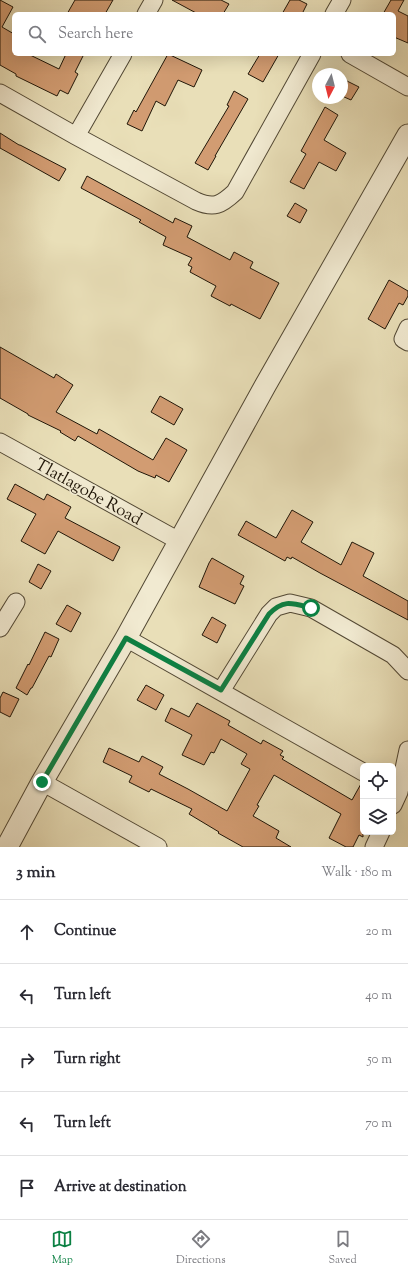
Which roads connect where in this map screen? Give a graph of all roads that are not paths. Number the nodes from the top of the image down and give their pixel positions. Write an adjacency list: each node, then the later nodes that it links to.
1 (154, 0): 3 (street)
2 (342, 0): 4 (street)
3 (147, 12)
4 (335, 12)
5 (122, 56): 11 (street)
6 (311, 56): 11 (street)
7 (354, 56): 8 (street)
8 (408, 87)
9 (0, 93): 11 (street)
10 (408, 135): 15 (street)
11 (76, 136)
12 (408, 328): 13 (street)
13 (408, 342)
14 (0, 442): 15 (street, Tlatlagobe Road)
15 (179, 541): 18 (street)
16 (16, 602): 17 (street)
17 (0, 628)
18 (126, 638): 20 (street); 23 (street)
19 (408, 671): 20 (street)
20 (221, 690): 22 (street)
21 (408, 750): 24 (street)
22 (360, 770)
23 (42, 782): 26 (street); 27 (street)
24 (396, 792)
25 (379, 835): 28 (street)
26 (147, 844)
27 (7, 847)
28 (374, 847)

